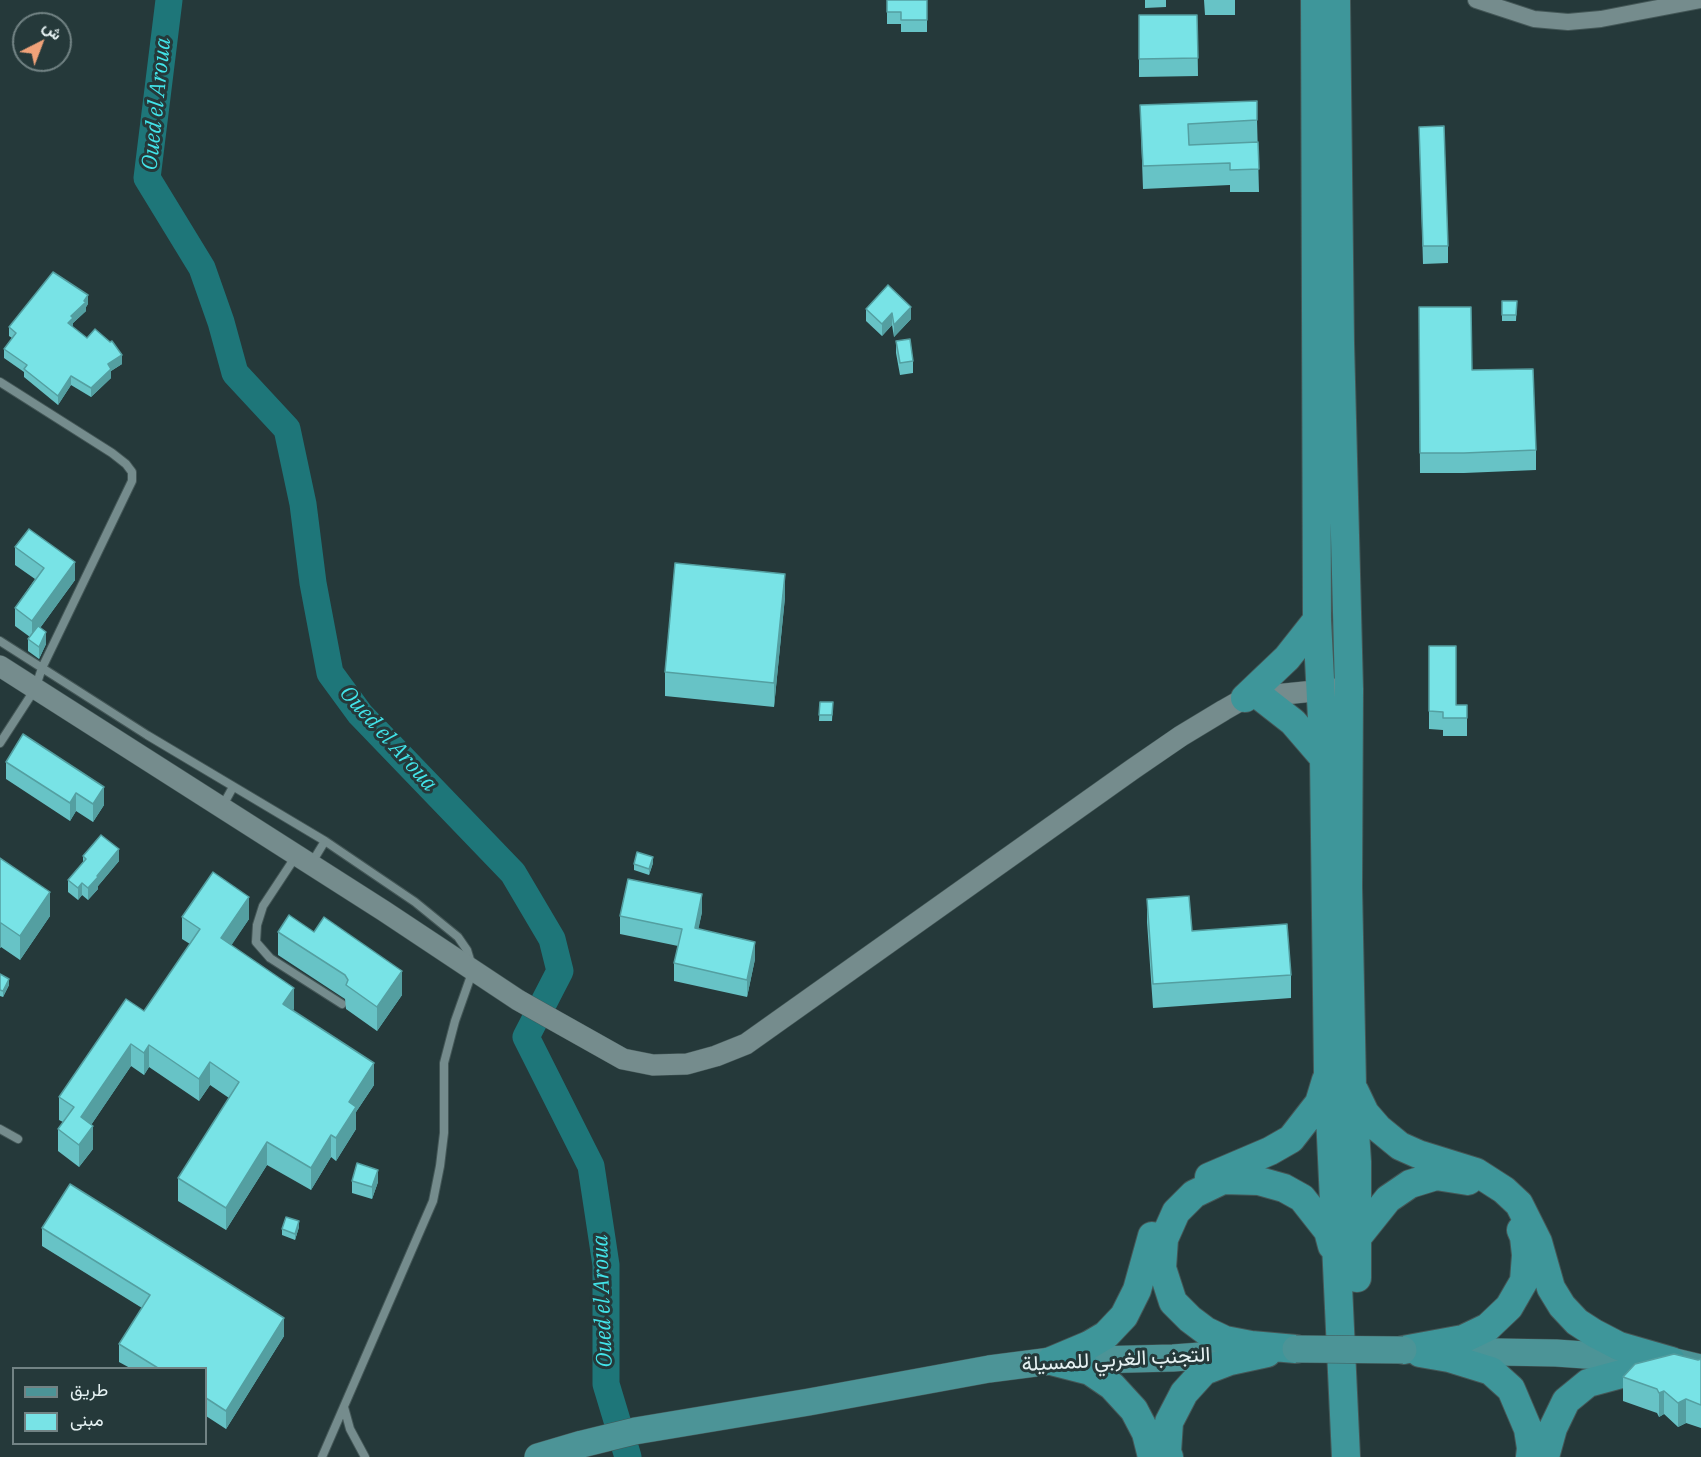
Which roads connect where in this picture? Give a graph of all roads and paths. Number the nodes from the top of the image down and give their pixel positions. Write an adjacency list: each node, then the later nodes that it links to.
1 (1315, 0): 6 (highway)
2 (1336, 0): 11 (highway)
3 (1476, 0): 4 (street)
4 (1700, 0)
5 (0, 382): 9 (lane)
6 (1317, 620): 12 (highway); 13 (highway)
7 (0, 641): 9 (lane)
8 (0, 666): 10 (street)
9 (42, 668): 10 (lane); 16 (lane)
10 (35, 688): 14 (lane); 17 (street)
11 (1349, 689): 12 (street); 22 (highway)
12 (1321, 690): 13 (street); 15 (highway)
13 (1253, 698): 15 (highway); 20 (street)
14 (0, 743)
15 (1324, 758): 22 (highway)
16 (233, 787): 17 (lane); 18 (lane)
17 (222, 808): 19 (street)
18 (325, 841): 19 (lane); 20 (lane)
19 (304, 860): 20 (street); 21 (lane)
20 (473, 970): 32 (lane)
21 (342, 1005)
22 (1340, 1080): 25 (highway); 26 (highway); 29 (highway); 30 (highway)
23 (0, 1129): 24 (lane)
24 (18, 1139)
25 (1356, 1239): 28 (highway); 33 (highway)
26 (1338, 1272): 27 (highway); 33 (highway)
27 (1296, 1349): 28 (main road, التجنب الغربي للمسيلة, bridge); 29 (main road, التجنب الغربي للمسيلة); 38 (highway)
28 (1403, 1350): 30 (main road, التجنب الغربي للمسيلة); 39 (highway)
29 (1051, 1361): 36 (main road, التجنب الغربي للمسيلة); 37 (highway)
30 (1671, 1361): 31 (main road, التجنب الغربي للمسيلة); 40 (highway)
31 (1701, 1368)
32 (344, 1407): 34 (lane); 35 (lane)
33 (1360, 1456)
34 (322, 1457)
35 (365, 1457)
36 (538, 1457)
37 (1152, 1457)
38 (1169, 1457)
39 (1530, 1457)
40 (1545, 1457)

